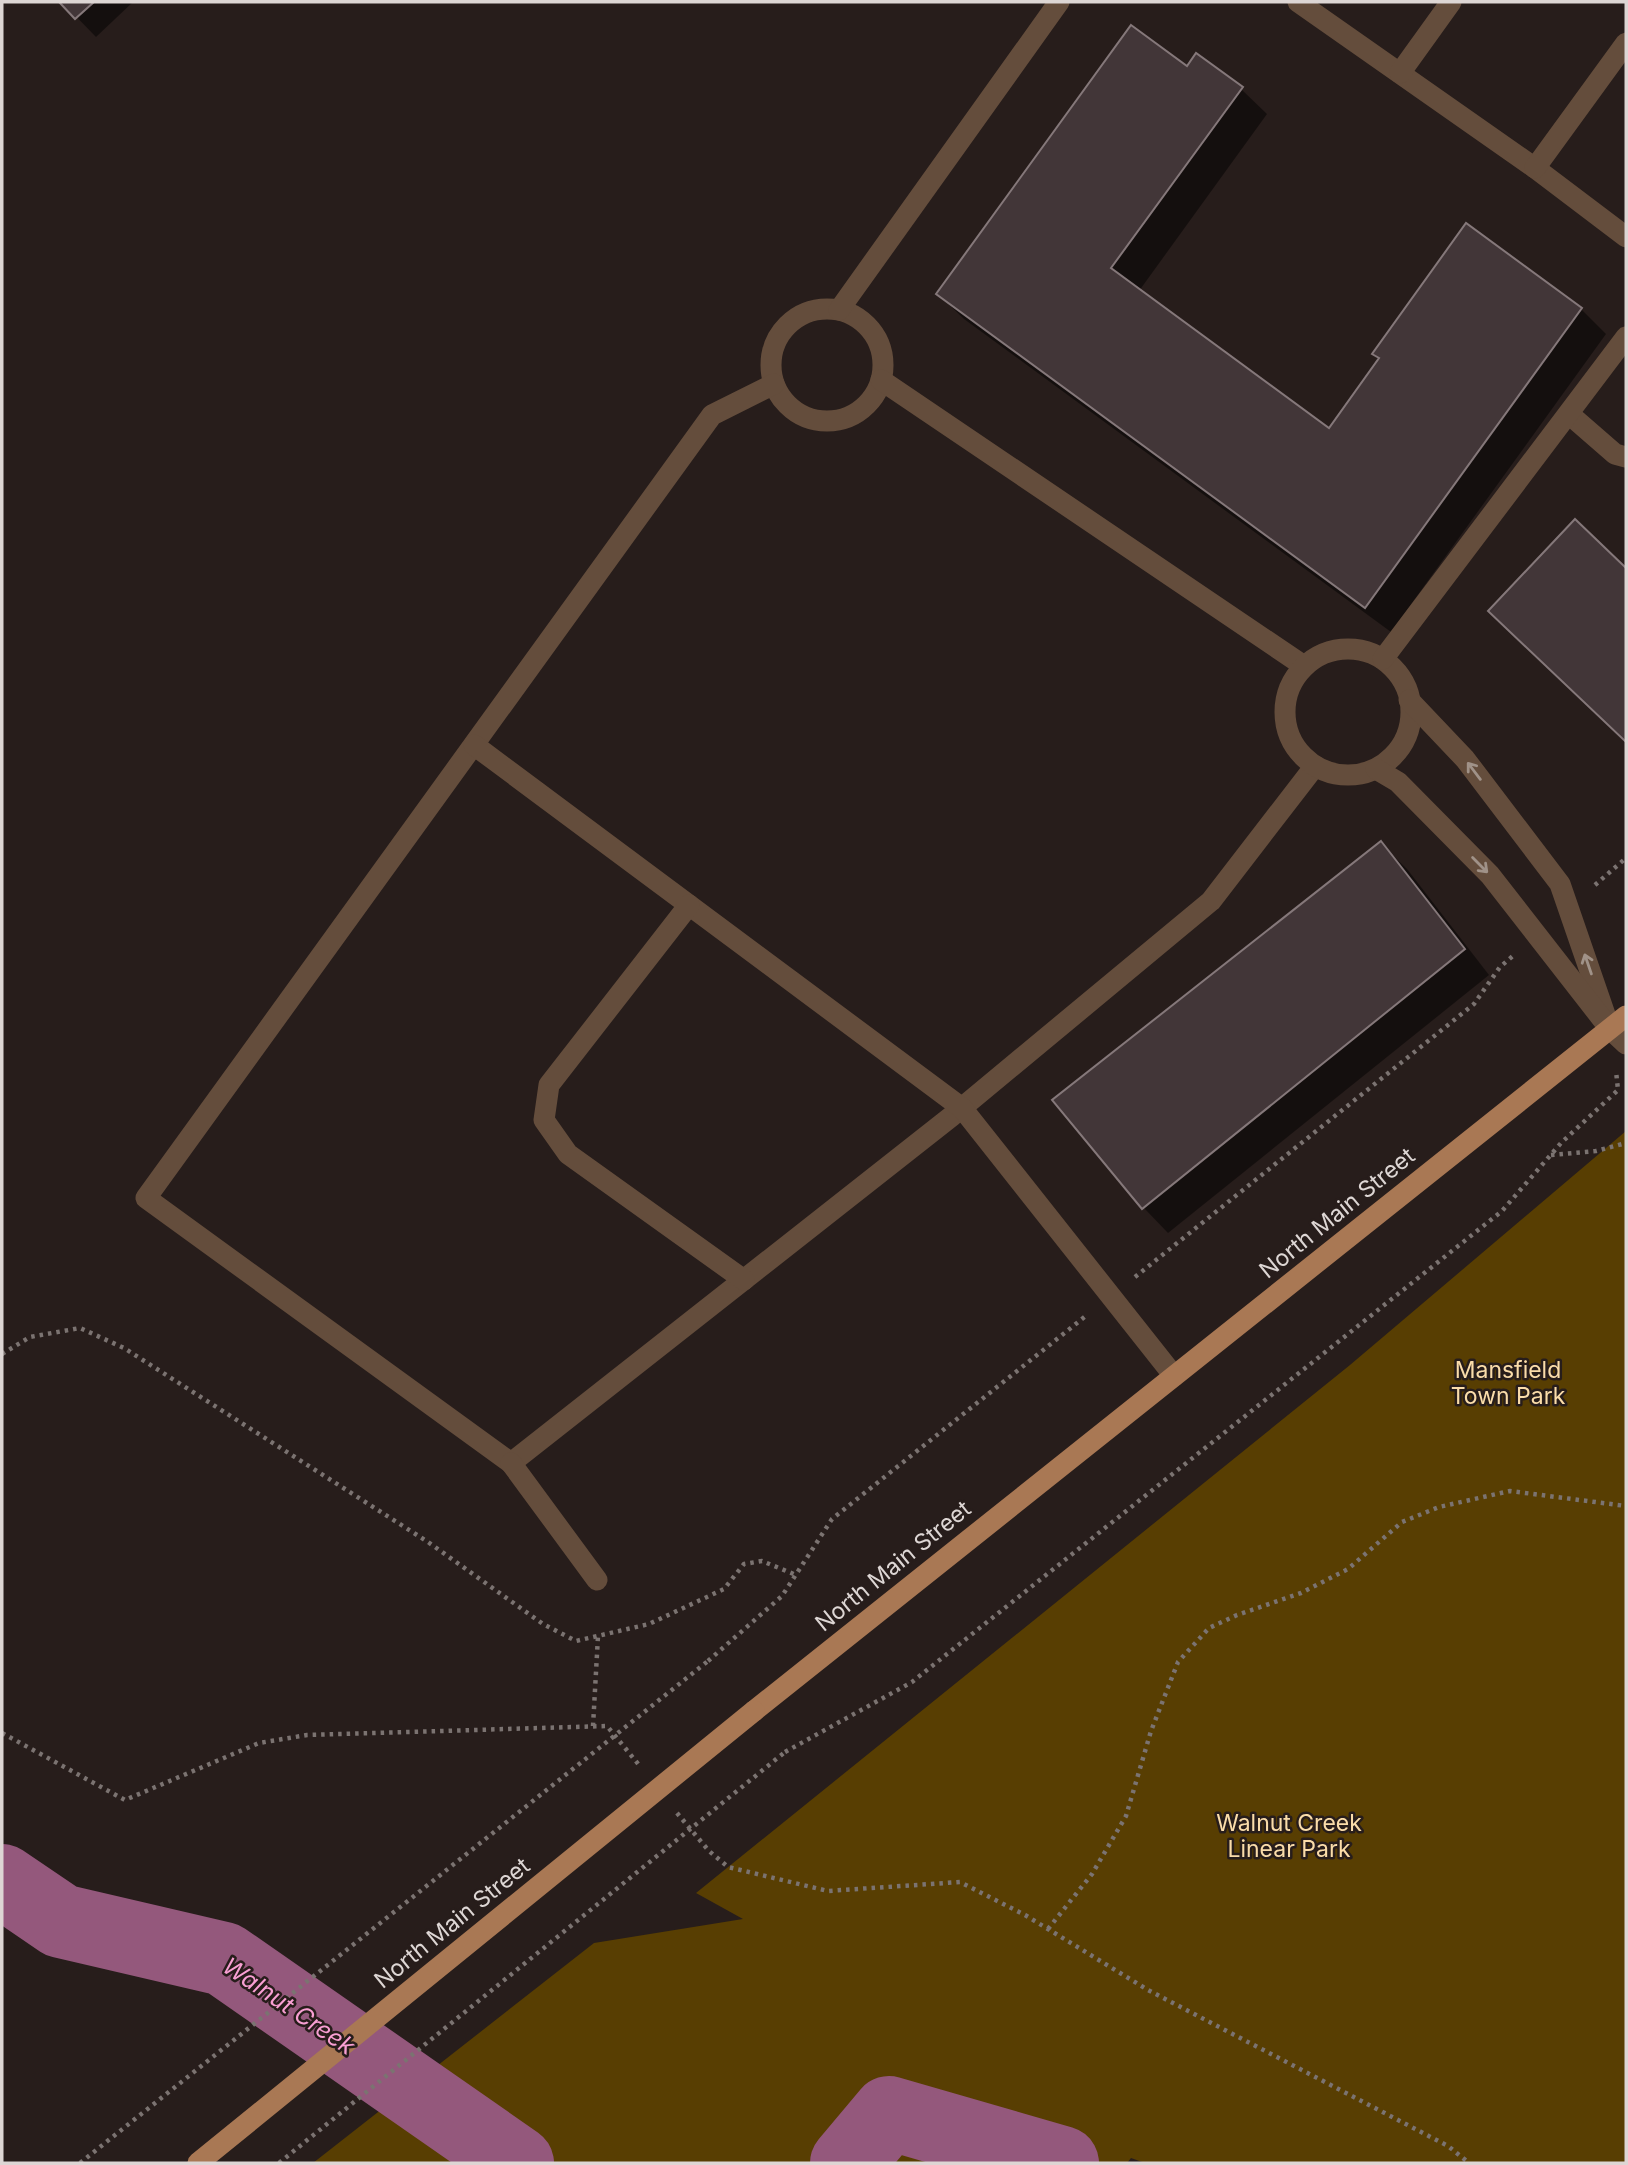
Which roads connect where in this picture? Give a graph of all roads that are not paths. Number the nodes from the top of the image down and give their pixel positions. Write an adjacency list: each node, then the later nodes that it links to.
1 (1059, 2): 8 (lane)
2 (1298, 2): 5 (lane)
3 (1451, 2): 5 (lane)
4 (1626, 43): 6 (lane)
5 (1400, 73): 6 (lane)
6 (1535, 168): 7 (lane)
7 (1626, 237)
8 (839, 310): 10 (lane); 11 (lane)
9 (1626, 337): 12 (lane)
10 (881, 380): 11 (lane); 15 (lane)
11 (774, 384): 17 (lane)
12 (1569, 414): 13 (lane); 14 (lane)
13 (1626, 457)
14 (1383, 659): 15 (lane); 16 (lane)
15 (1304, 666): 18 (lane)
16 (1409, 700): 19 (lane); 21 (lane, one-way to 16)
17 (474, 745): 20 (lane); 26 (lane)
18 (1315, 766): 19 (lane); 23 (lane)
19 (1376, 769): 21 (lane, one-way to 21)
20 (689, 905): 23 (lane); 24 (lane)
21 (1618, 1022): 22 (lane); 25 (main road, North Main Street)
22 (1626, 1044)
23 (962, 1108): 24 (lane); 25 (lane)
24 (744, 1280): 26 (lane)
25 (1174, 1376): 28 (main road, North Main Street, bridge)
26 (511, 1463): 27 (lane)
27 (597, 1580)
28 (198, 2163)

